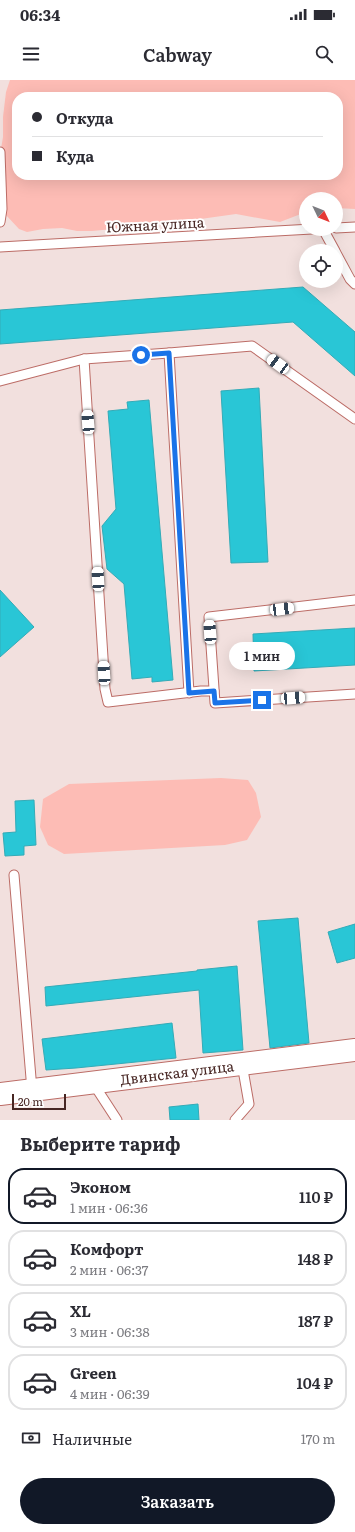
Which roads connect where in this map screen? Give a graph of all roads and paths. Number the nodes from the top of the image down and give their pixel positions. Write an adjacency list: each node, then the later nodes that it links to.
1 (0, 152): 2 (lane)
2 (0, 222)
3 (355, 226): 4 (lane)
4 (343, 227)
5 (299, 230): 6 (lane, Южная улица)
6 (0, 247)
7 (343, 266): 8 (lane)
8 (355, 284)
9 (169, 353): 10 (lane); 12 (lane); 15 (lane)
10 (84, 359): 11 (lane); 15 (lane)
11 (0, 381)
12 (355, 419)
13 (355, 600): 14 (lane)
14 (214, 691): 15 (lane); 16 (lane)
15 (189, 693)
16 (355, 694)
17 (14, 875): 21 (lane)
18 (355, 1050): 19 (street, Двинская улица)
19 (242, 1064): 20 (street, Двинская улица); 24 (lane)
20 (93, 1082): 21 (street, Двинская улица); 23 (lane)
21 (32, 1090): 22 (street, Двинская улица)
22 (0, 1094)
23 (117, 1120)
24 (235, 1120)

